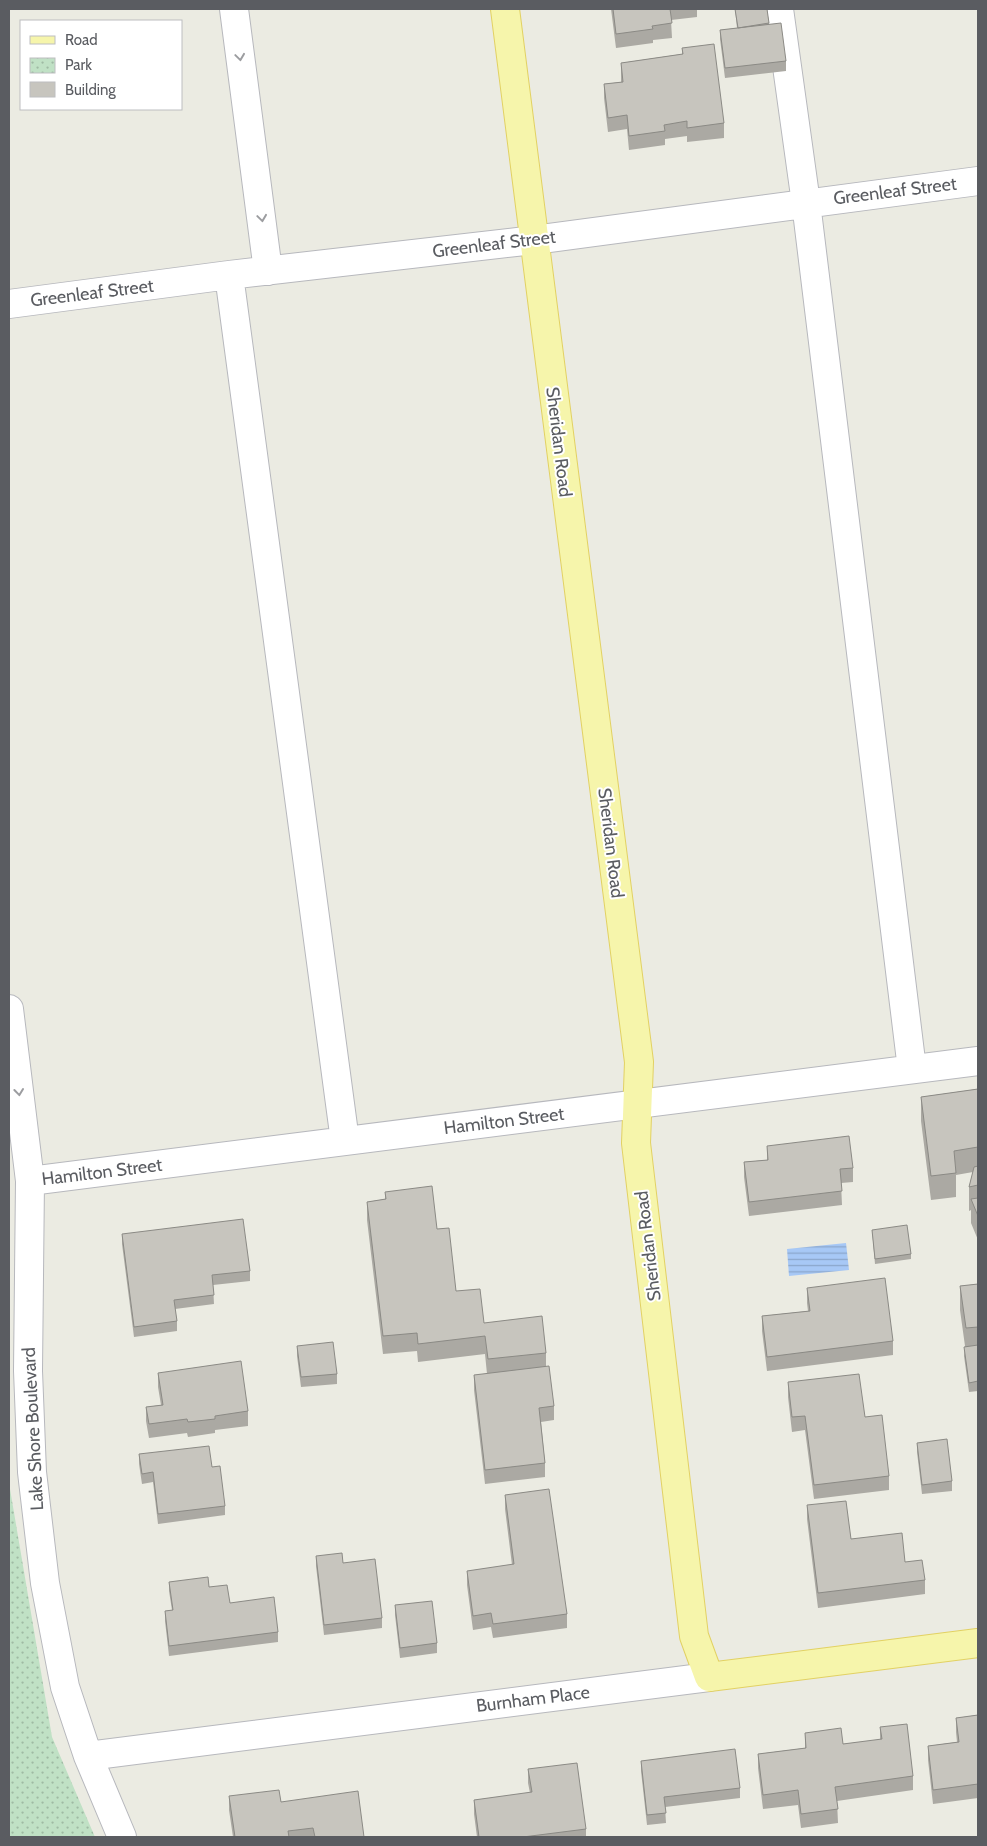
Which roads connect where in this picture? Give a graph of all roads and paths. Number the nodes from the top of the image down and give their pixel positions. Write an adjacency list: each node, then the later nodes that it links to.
1 (234, 9): 7 (street, one-way to 7)
2 (505, 9): 6 (main road, Sheridan Road)
3 (779, 9): 5 (street)
4 (978, 181): 5 (street, Greenleaf Street)
5 (806, 203): 6 (street, Greenleaf Street); 12 (street)
6 (534, 240): 7 (street, Greenleaf Street); 13 (main road, Sheridan Road)
7 (268, 271): 8 (street, Greenleaf Street)
8 (229, 275): 9 (street, Greenleaf Street); 14 (street)
9 (9, 304)
10 (9, 1009): 15 (street, Lake Shore Boulevard, one-way to 15)
11 (978, 1061): 12 (street, Hamilton Street)
12 (912, 1069): 13 (street, Hamilton Street)
13 (637, 1104): 14 (street, Hamilton Street); 17 (main road, Sheridan Road)
14 (345, 1141): 15 (street, Hamilton Street)
15 (30, 1181): 18 (street, Lake Shore Boulevard)
16 (978, 1643): 17 (main road, Burnham Place)
17 (709, 1677): 18 (street, Burnham Place)
18 (88, 1756): 19 (street, Lake Shore Boulevard)
19 (122, 1837)

